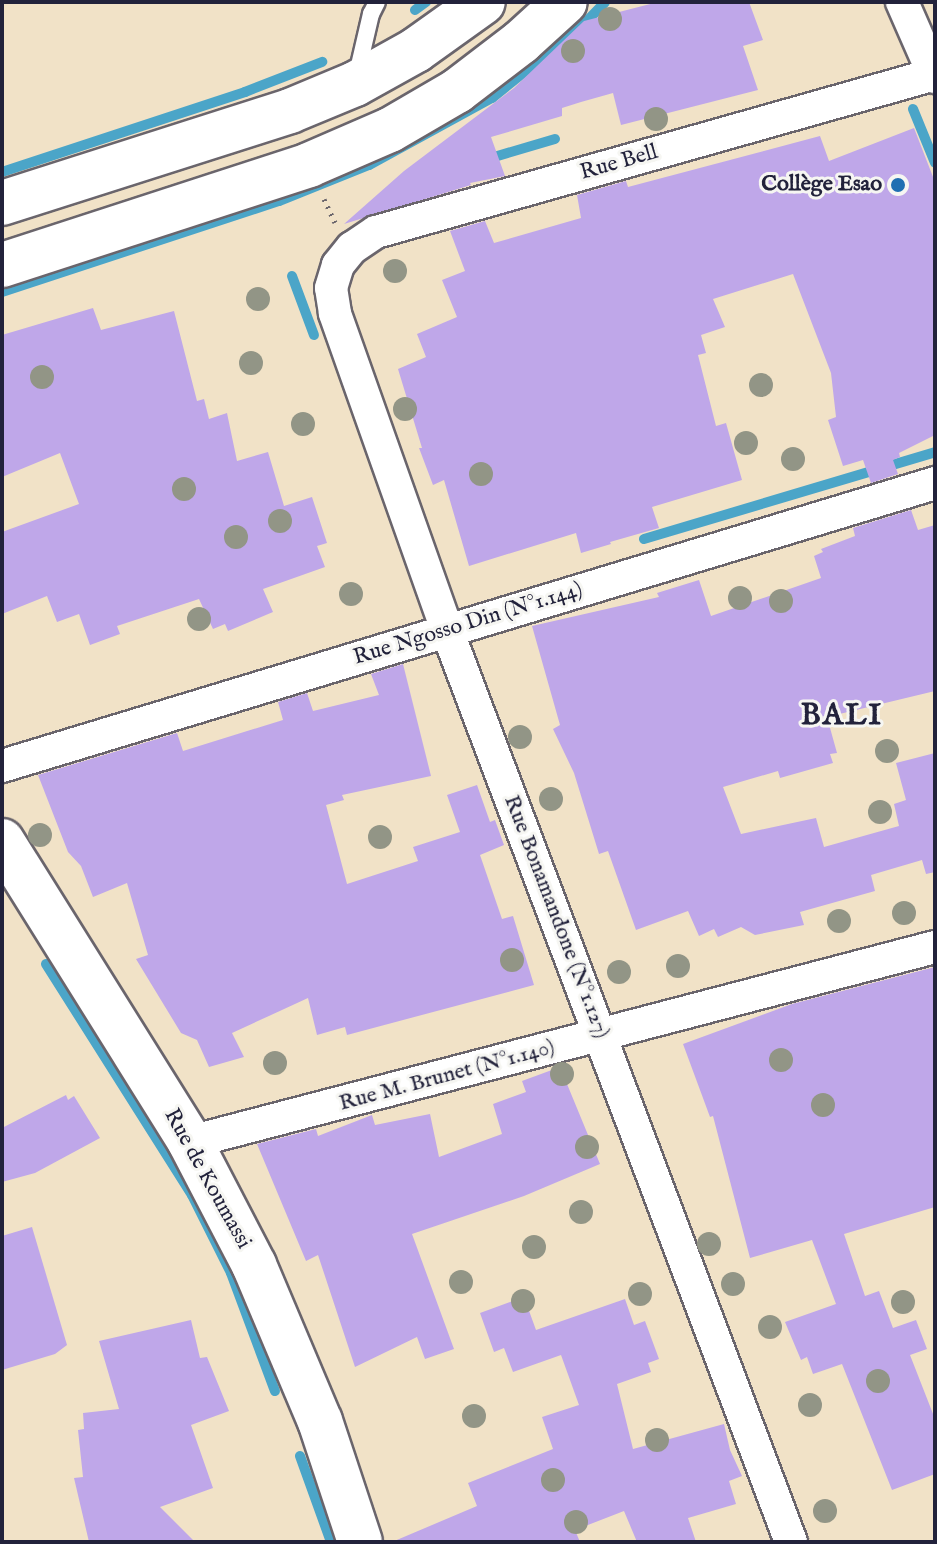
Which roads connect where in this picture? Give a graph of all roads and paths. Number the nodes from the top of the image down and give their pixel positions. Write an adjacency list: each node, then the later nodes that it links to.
1 (377, 2): 6 (lane)
2 (483, 2): 6 (main road)
3 (565, 2): 8 (main road)
4 (902, 2): 5 (street)
5 (935, 75): 9 (street, Rue Bell)
6 (355, 84): 7 (main road)
7 (2, 203)
8 (2, 265)
9 (331, 288): 11 (street, Rue Bonamandone (N°1.127))
10 (935, 483): 11 (street, Rue Ngosso Din (N°1.144))
11 (447, 630): 12 (street, Rue Ngosso Din (N°1.144)); 15 (street, Rue Bonamandone (N°1.127))
12 (2, 766)
13 (2, 841): 16 (main road, Rue de Koumassi)
14 (935, 947): 15 (street, Rue M. Brunet (N°1.140))
15 (601, 1036): 16 (street, Rue M. Brunet (N°1.140)); 18 (street, Rue Bonamandone (N°1.127))
16 (190, 1142): 17 (main road, Rue de Koumassi)
17 (360, 1542)
18 (791, 1542)

